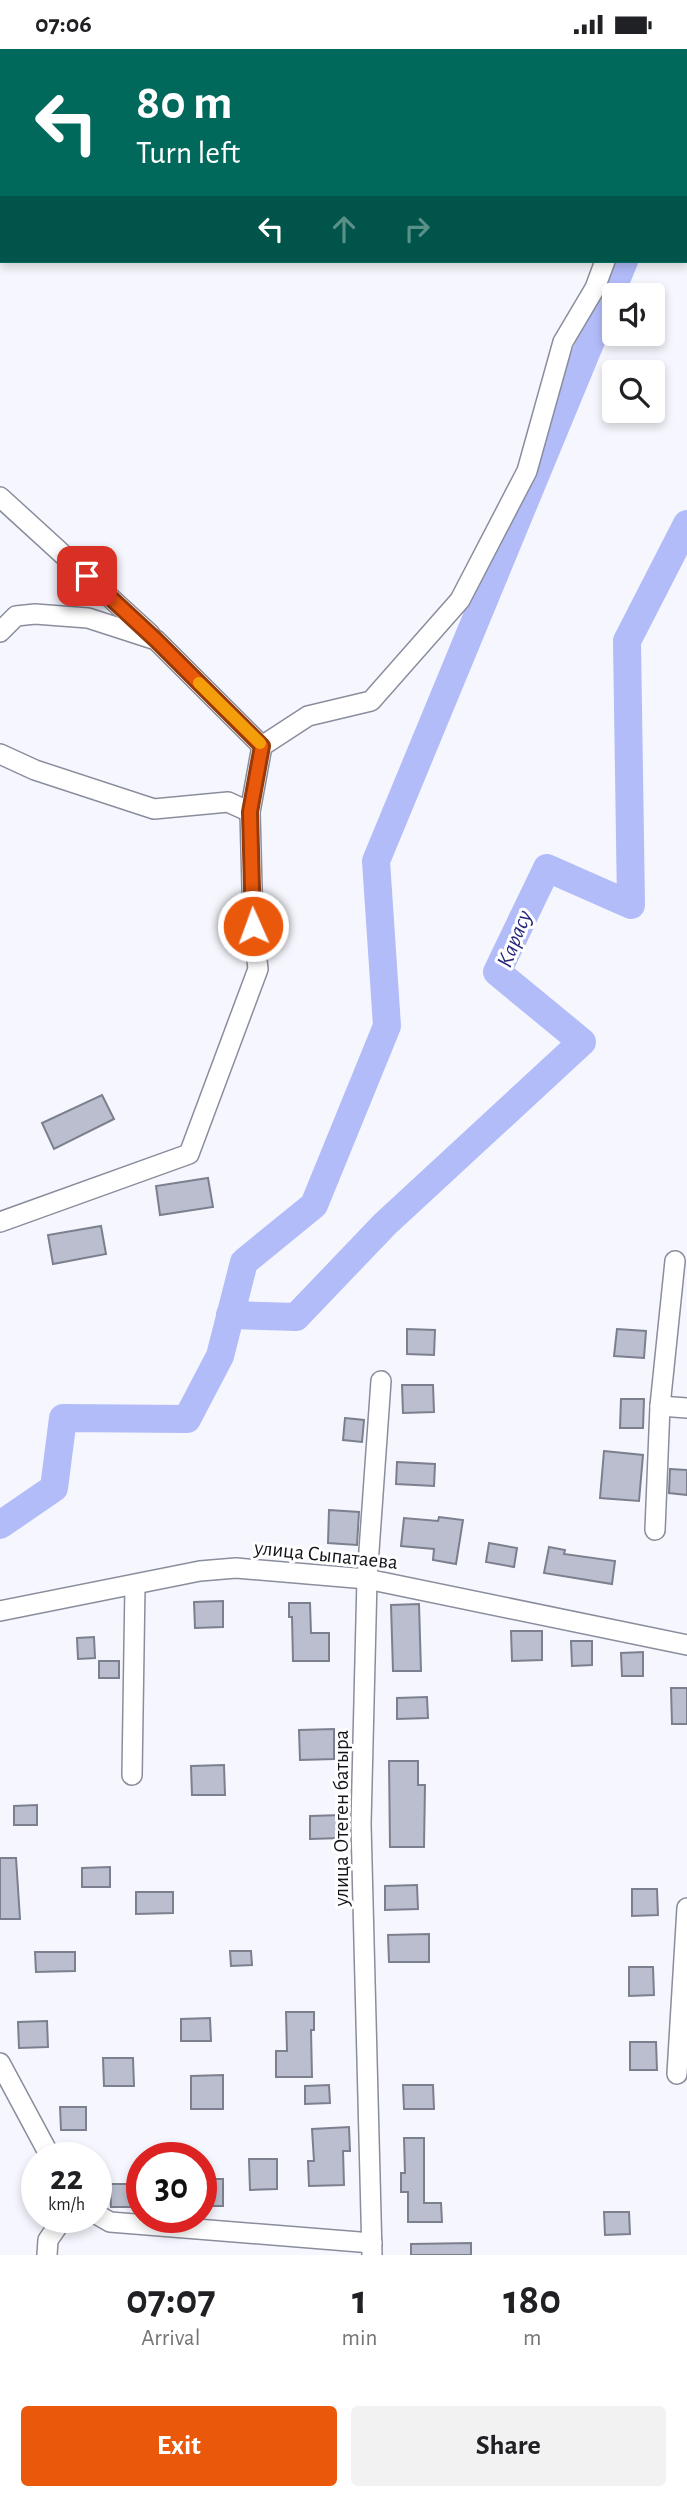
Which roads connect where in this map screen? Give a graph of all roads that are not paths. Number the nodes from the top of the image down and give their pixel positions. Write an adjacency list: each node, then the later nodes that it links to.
1 (604, 263): 5 (street)
2 (0, 497): 4 (street)
3 (0, 632): 4 (street)
4 (156, 640): 5 (street)
5 (262, 746): 7 (street)
6 (0, 754): 7 (street)
7 (250, 812): 8 (street)
8 (0, 1222)
9 (675, 1261): 11 (street)
10 (381, 1381): 14 (street, улица Отеген батыра)
11 (660, 1406): 12 (street); 13 (street)
12 (687, 1408)
13 (655, 1530)
14 (368, 1579): 15 (street, улица Сыпатаева); 17 (street, улица Сыпатаева); 25 (street, улица Отеген батыра)
15 (135, 1585): 16 (street, улица Сыпатаева); 18 (street)
16 (0, 1611)
17 (687, 1645)
18 (132, 1775)
19 (687, 1908): 21 (street)
20 (0, 2063): 22 (street)
21 (677, 2074)
22 (42, 2142)
23 (112, 2222): 25 (street)
24 (53, 2233): 26 (street)
25 (372, 2249)
26 (47, 2255)

